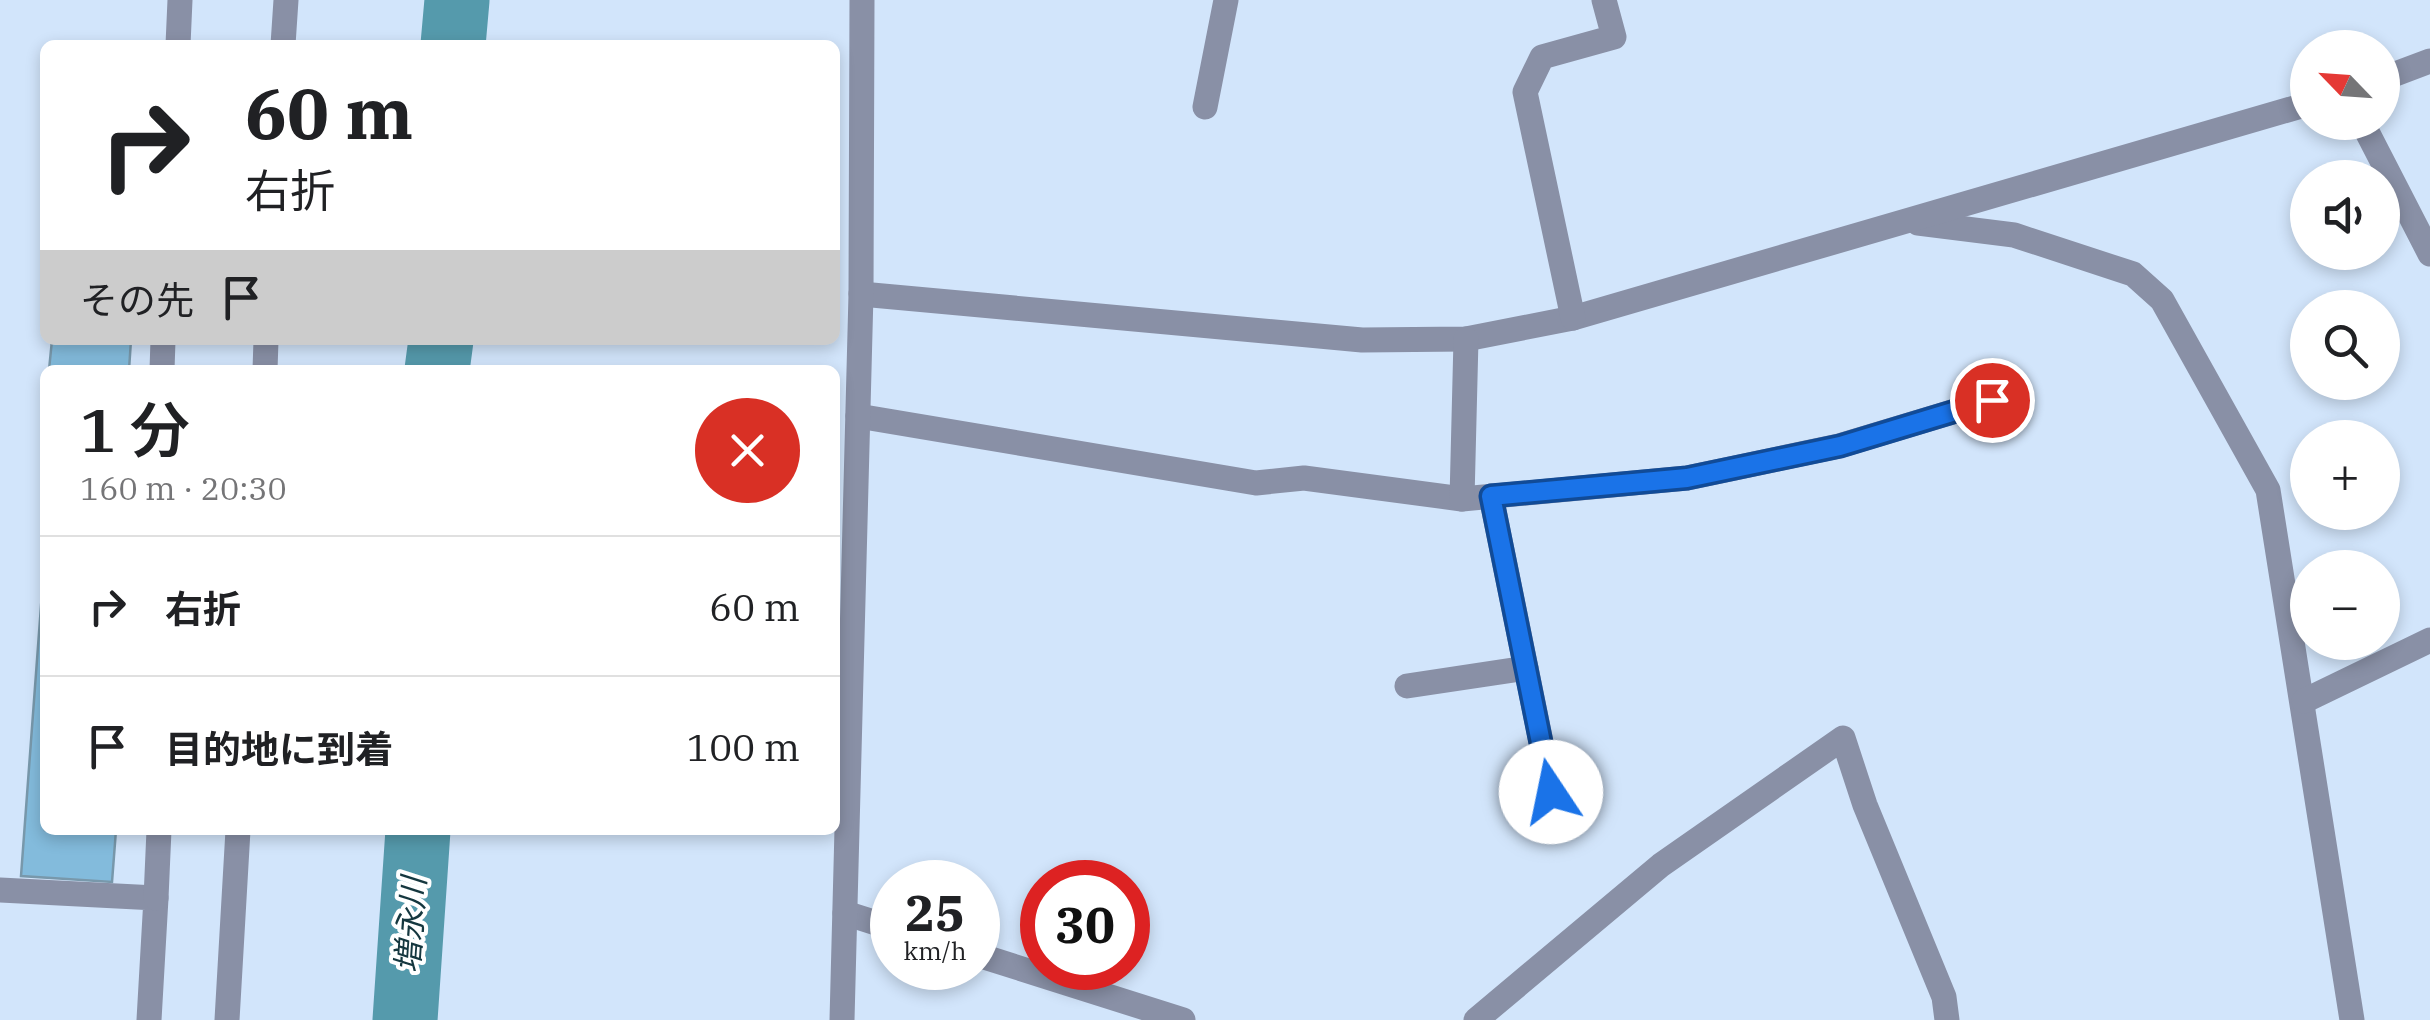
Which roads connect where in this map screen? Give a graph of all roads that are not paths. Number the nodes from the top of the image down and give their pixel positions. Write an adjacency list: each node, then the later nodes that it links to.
1 (180, 0): 6 (street)
2 (286, 0): 7 (street)
3 (862, 0): 15 (street)
4 (1226, 0): 10 (street)
5 (1604, 0): 16 (street)
6 (178, 40)
7 (283, 40)
8 (2430, 61): 9 (street)
9 (2400, 72)
10 (1205, 106)
11 (2290, 109): 13 (street)
12 (2371, 140): 14 (street)
13 (1909, 222): 16 (street); 25 (street)
14 (2430, 254)
15 (861, 294): 17 (street); 19 (street)
16 (1573, 318): 17 (street)
17 (1466, 338): 21 (street)
18 (1992, 400): 20 (street)
19 (858, 416): 21 (street); 31 (street)
20 (1491, 496): 21 (street); 23 (street)
21 (1462, 499)
22 (2430, 640): 25 (street)
23 (1526, 668): 24 (street); 26 (street)
24 (1407, 686)
25 (2304, 701): 40 (street)
26 (1531, 802)
27 (159, 835): 30 (street)
28 (238, 835): 35 (street)
29 (0, 890): 30 (street)
30 (156, 898): 34 (street)
31 (844, 913): 32 (street); 36 (street)
32 (870, 921)
33 (1000, 962): 37 (street)
34 (150, 1020)
35 (227, 1020)
36 (842, 1020)
37 (1182, 1020)
38 (1476, 1020): 39 (street)
39 (1947, 1020)
40 (2352, 1020)

